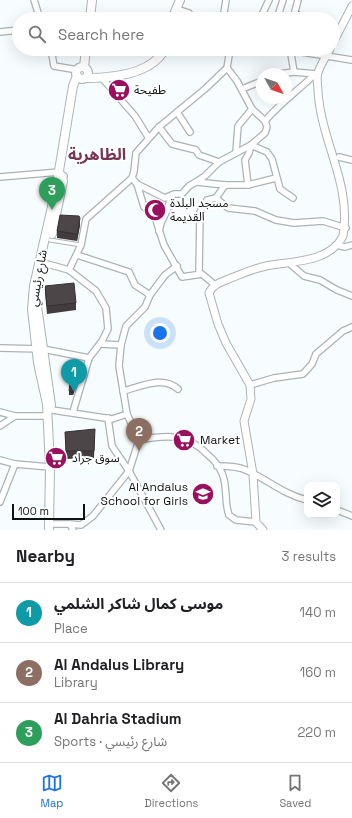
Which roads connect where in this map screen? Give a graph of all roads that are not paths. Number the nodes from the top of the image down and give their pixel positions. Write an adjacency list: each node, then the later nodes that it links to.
1 (34, 0): 11 (street)
2 (92, 0): 12 (main road)
3 (180, 0): 13 (main road)
4 (184, 0): 10 (main road)
5 (226, 0): 15 (street)
6 (269, 0): 16 (street)
7 (283, 0): 17 (street)
8 (298, 0): 18 (street)
9 (352, 6): 19 (street)
10 (180, 10): 14 (street)
11 (38, 12)
12 (91, 12)
13 (175, 12)
14 (186, 12)
15 (224, 12)
16 (263, 12)
17 (279, 12)
18 (295, 12)
19 (340, 29)
20 (12, 31): 21 (street)
21 (0, 32)
22 (53, 56): 33 (street)
23 (85, 56): 33 (main road, شارع رئيسي)
24 (153, 56): 33 (main road)
25 (159, 56): 35 (main road)
26 (229, 56): 31 (street)
27 (291, 56): 32 (street)
28 (326, 56): 34 (street)
29 (334, 56): 30 (street)
30 (352, 60)
31 (227, 68): 37 (street); 39 (street)
32 (294, 72): 34 (street)
33 (83, 74): 35 (main road); 49 (main road, شارع رئيسي)
34 (316, 74): 40 (street); 46 (street)
35 (102, 78): 43 (street)
36 (256, 84): 37 (street)
37 (242, 90): 38 (street)
38 (252, 108): 40 (street); 45 (street)
39 (177, 112): 41 (street); 42 (street)
40 (264, 121): 44 (street)
41 (159, 127): 43 (street); 48 (street)
42 (190, 132)
43 (148, 137): 51 (street)
44 (251, 145): 45 (street); 52 (street); 56 (street)
45 (236, 152): 48 (street)
46 (339, 157): 47 (street); 62 (street)
47 (352, 160)
48 (219, 162): 53 (street)
49 (61, 174): 50 (street); 64 (main road, شارع رئيسي); 69 (main road, شارع رئيسي)
50 (0, 177)
51 (132, 178): 54 (street); 61 (street)
52 (276, 178): 56 (street); 59 (street)
53 (196, 182): 55 (street); 57 (street)
54 (137, 184): 57 (street); 63 (street)
55 (225, 185): 56 (street); 58 (street)
56 (248, 185)
57 (171, 196): 63 (street)
58 (216, 198): 62 (street); 73 (street)
59 (293, 198)
60 (79, 219): 61 (street)
61 (86, 219): 65 (street)
62 (347, 228): 66 (street)
63 (159, 232): 71 (street)
64 (50, 240): 65 (lane); 69 (main road, شارع رئيسي)
65 (81, 245): 68 (street)
66 (336, 245): 67 (street); 70 (street)
67 (352, 245)
68 (77, 255): 72 (street); 75 (street)
69 (42, 262): 72 (street); 81 (main road, شارع رئيسي)
70 (289, 263): 74 (street); 76 (street)
71 (177, 266): 73 (street); 75 (street)
72 (69, 270): 78 (street)
73 (199, 274): 74 (street)
74 (215, 285): 83 (street)
75 (150, 295): 79 (street)
76 (352, 296)
77 (352, 327): 83 (street)
78 (100, 344): 79 (street); 82 (street)
79 (121, 345): 85 (street)
80 (0, 348): 81 (street)
81 (39, 349): 82 (street); 88 (main road, شارع رئيسي)
82 (89, 358): 87 (street)
83 (250, 384): 99 (street)
84 (178, 389): 85 (street)
85 (123, 391): 89 (street)
86 (0, 412): 90 (street)
87 (74, 412): 88 (street); 91 (street)
88 (50, 413): 90 (street); 97 (main road, شارع رئيسي); 106 (main road, شارع رئيسي)
89 (127, 414): 91 (street); 93 (street)
90 (15, 416): 92 (street)
91 (108, 418): 98 (street)
92 (0, 426)
93 (139, 440): 96 (street); 98 (street)
94 (0, 460): 95 (street)
95 (15, 464): 97 (street); 101 (street)
96 (217, 466): 99 (street); 104 (street)
97 (50, 467): 106 (main road, شارع رئيسي)
98 (129, 471): 105 (street); 108 (street)
99 (253, 474): 100 (street); 104 (street)
100 (304, 499)
101 (0, 502)
102 (340, 511): 103 (street)
103 (352, 516)
104 (256, 522): 109 (street)
105 (70, 524): 106 (street); 107 (street)
106 (52, 527)
107 (73, 530)
108 (161, 530)
109 (264, 530)

